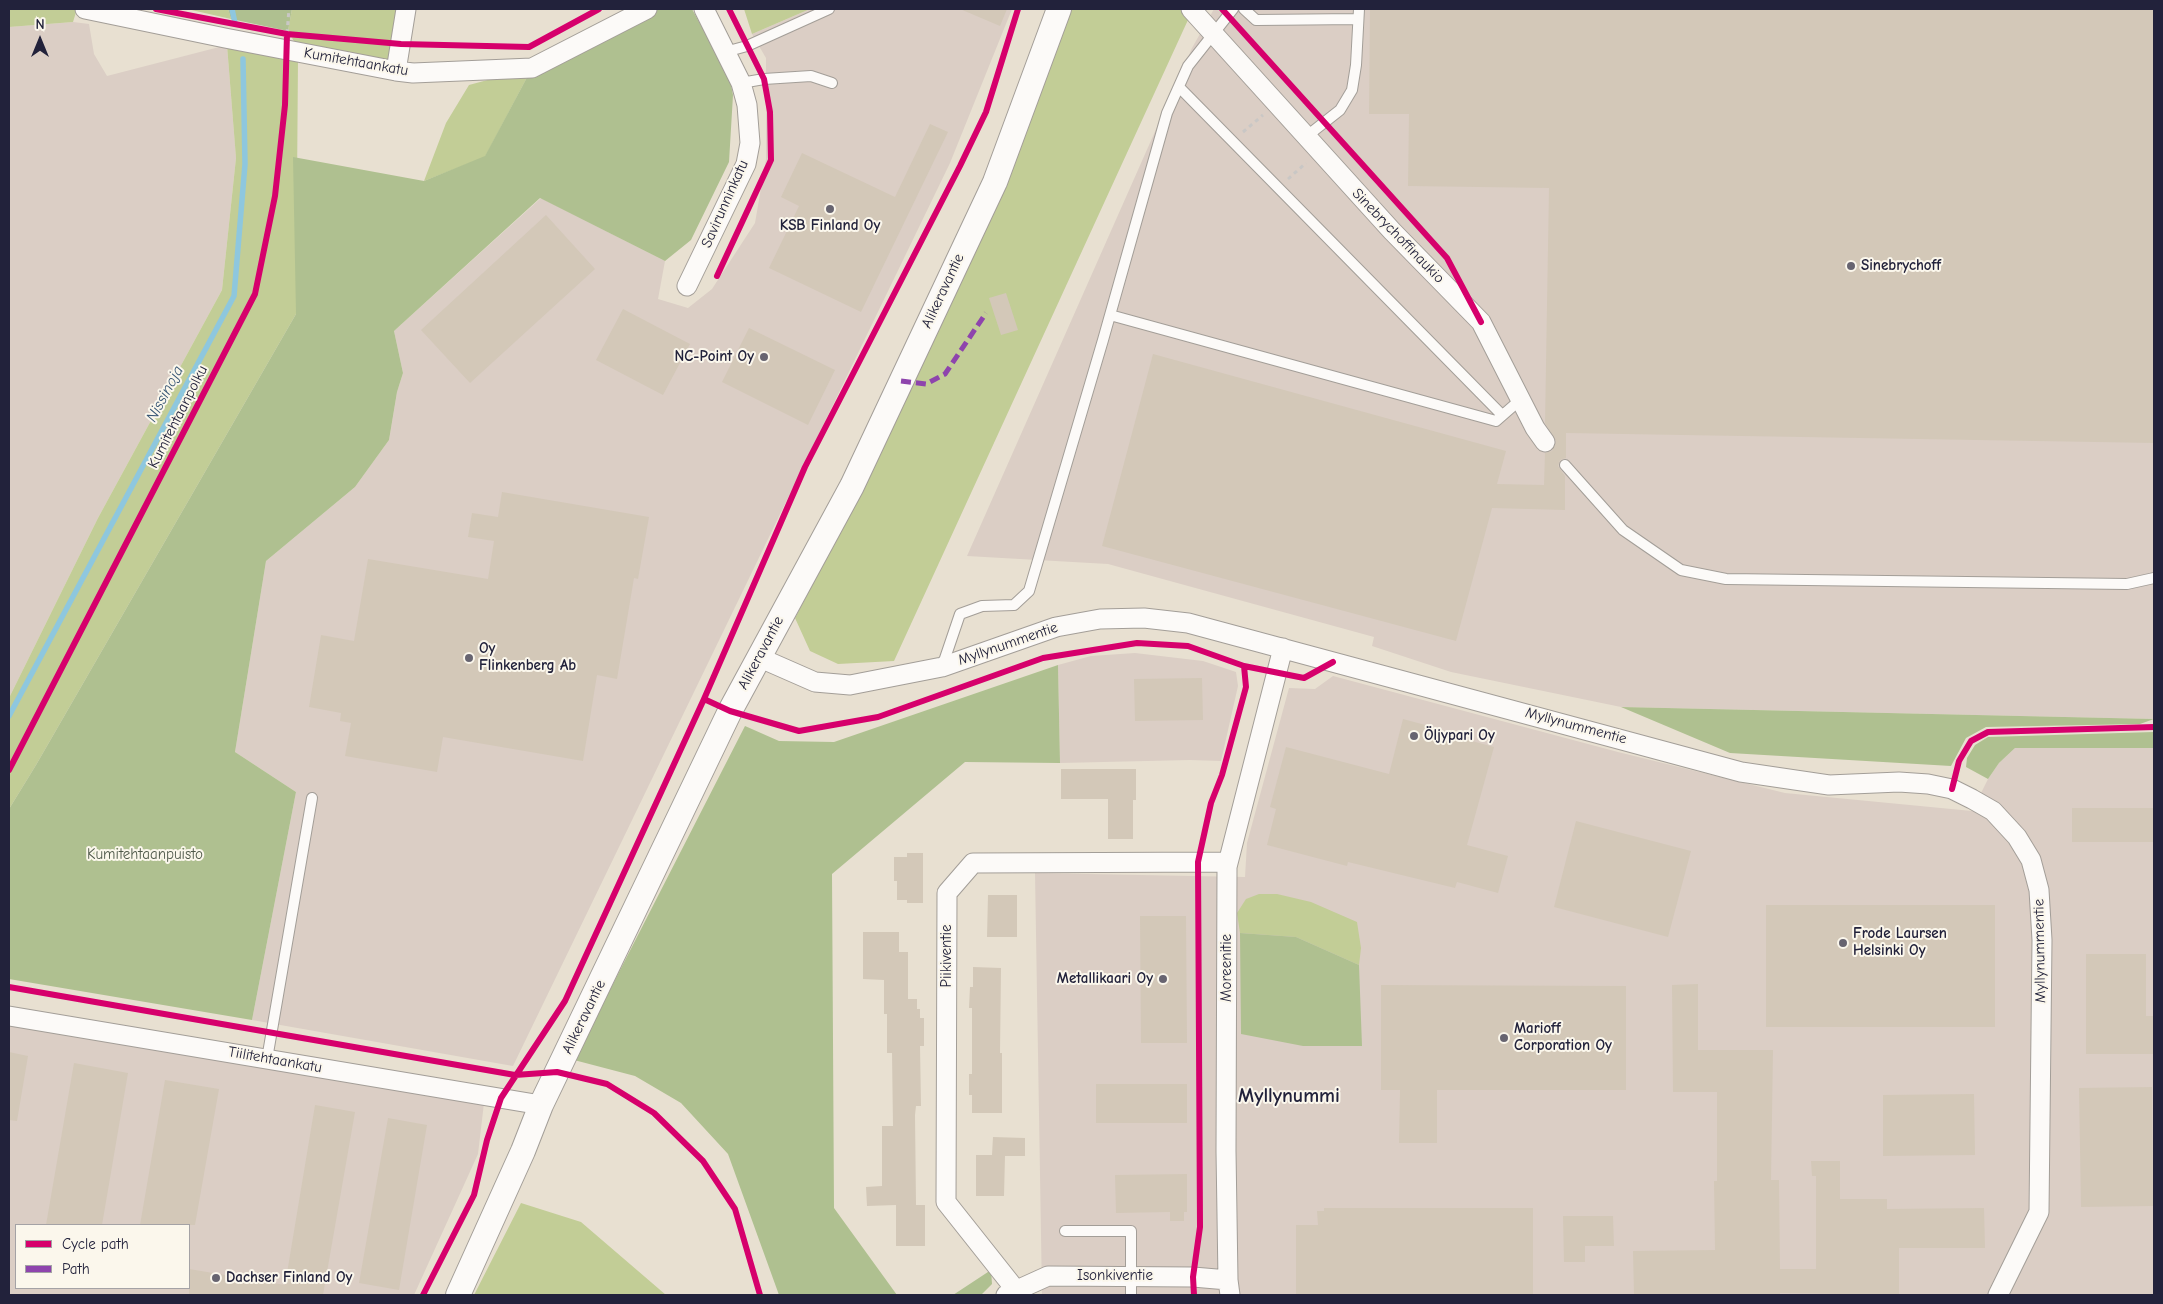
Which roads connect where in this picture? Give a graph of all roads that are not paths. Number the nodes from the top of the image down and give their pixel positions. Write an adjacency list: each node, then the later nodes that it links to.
1 (85, 9): 13 (street, Kumitehtaankatu)
2 (406, 9): 13 (street)
3 (647, 9): 13 (street, Kumitehtaankatu)
4 (704, 9): 12 (street, Savirunninkatu)
5 (829, 9): 12 (lane)
6 (1059, 9): 26 (street, Alikeravantie)
7 (1191, 9): 11 (street, Sinebrychoffinaukio)
8 (1233, 9): 11 (lane)
9 (1244, 9): 10 (lane)
10 (1359, 14): 17 (lane)
11 (1213, 32): 16 (lane); 17 (street, Sinebrychoffinaukio)
12 (725, 52): 15 (street, Savirunninkatu)
13 (396, 71)
14 (832, 82): 15 (lane)
15 (741, 83): 18 (street, Savirunninkatu)
16 (1179, 87): 19 (lane); 21 (lane)
17 (1307, 136): 20 (street, Sinebrychoffinaukio)
18 (687, 286)
19 (1110, 315): 21 (lane); 27 (lane)
20 (1520, 400): 21 (lane); 22 (street, Sinebrychoffinaukio)
21 (1502, 415)
22 (1545, 442)
23 (1566, 464): 24 (lane)
24 (2154, 578)
25 (1283, 648): 27 (street, Myllynummentie); 29 (street, Moreenitie); 39 (street, Myllynummentie)
26 (758, 657): 27 (street, Myllynummentie); 32 (street, Alikeravantie)
27 (942, 667)
28 (312, 798): 31 (lane)
29 (1228, 862): 35 (street, Moreenitie); 36 (street, Piikiventie)
30 (9, 1016): 31 (street, Tiilitehtaankatu)
31 (267, 1059): 32 (street, Tiilitehtaankatu)
32 (540, 1105): 37 (street, Alikeravantie)
33 (1065, 1231): 34 (lane)
34 (1131, 1276): 35 (street, Isonkiventie); 36 (street, Isonkiventie); 38 (lane)
35 (1229, 1288)
36 (1011, 1292)
37 (458, 1295)
38 (1131, 1295)
39 (1998, 1295)

